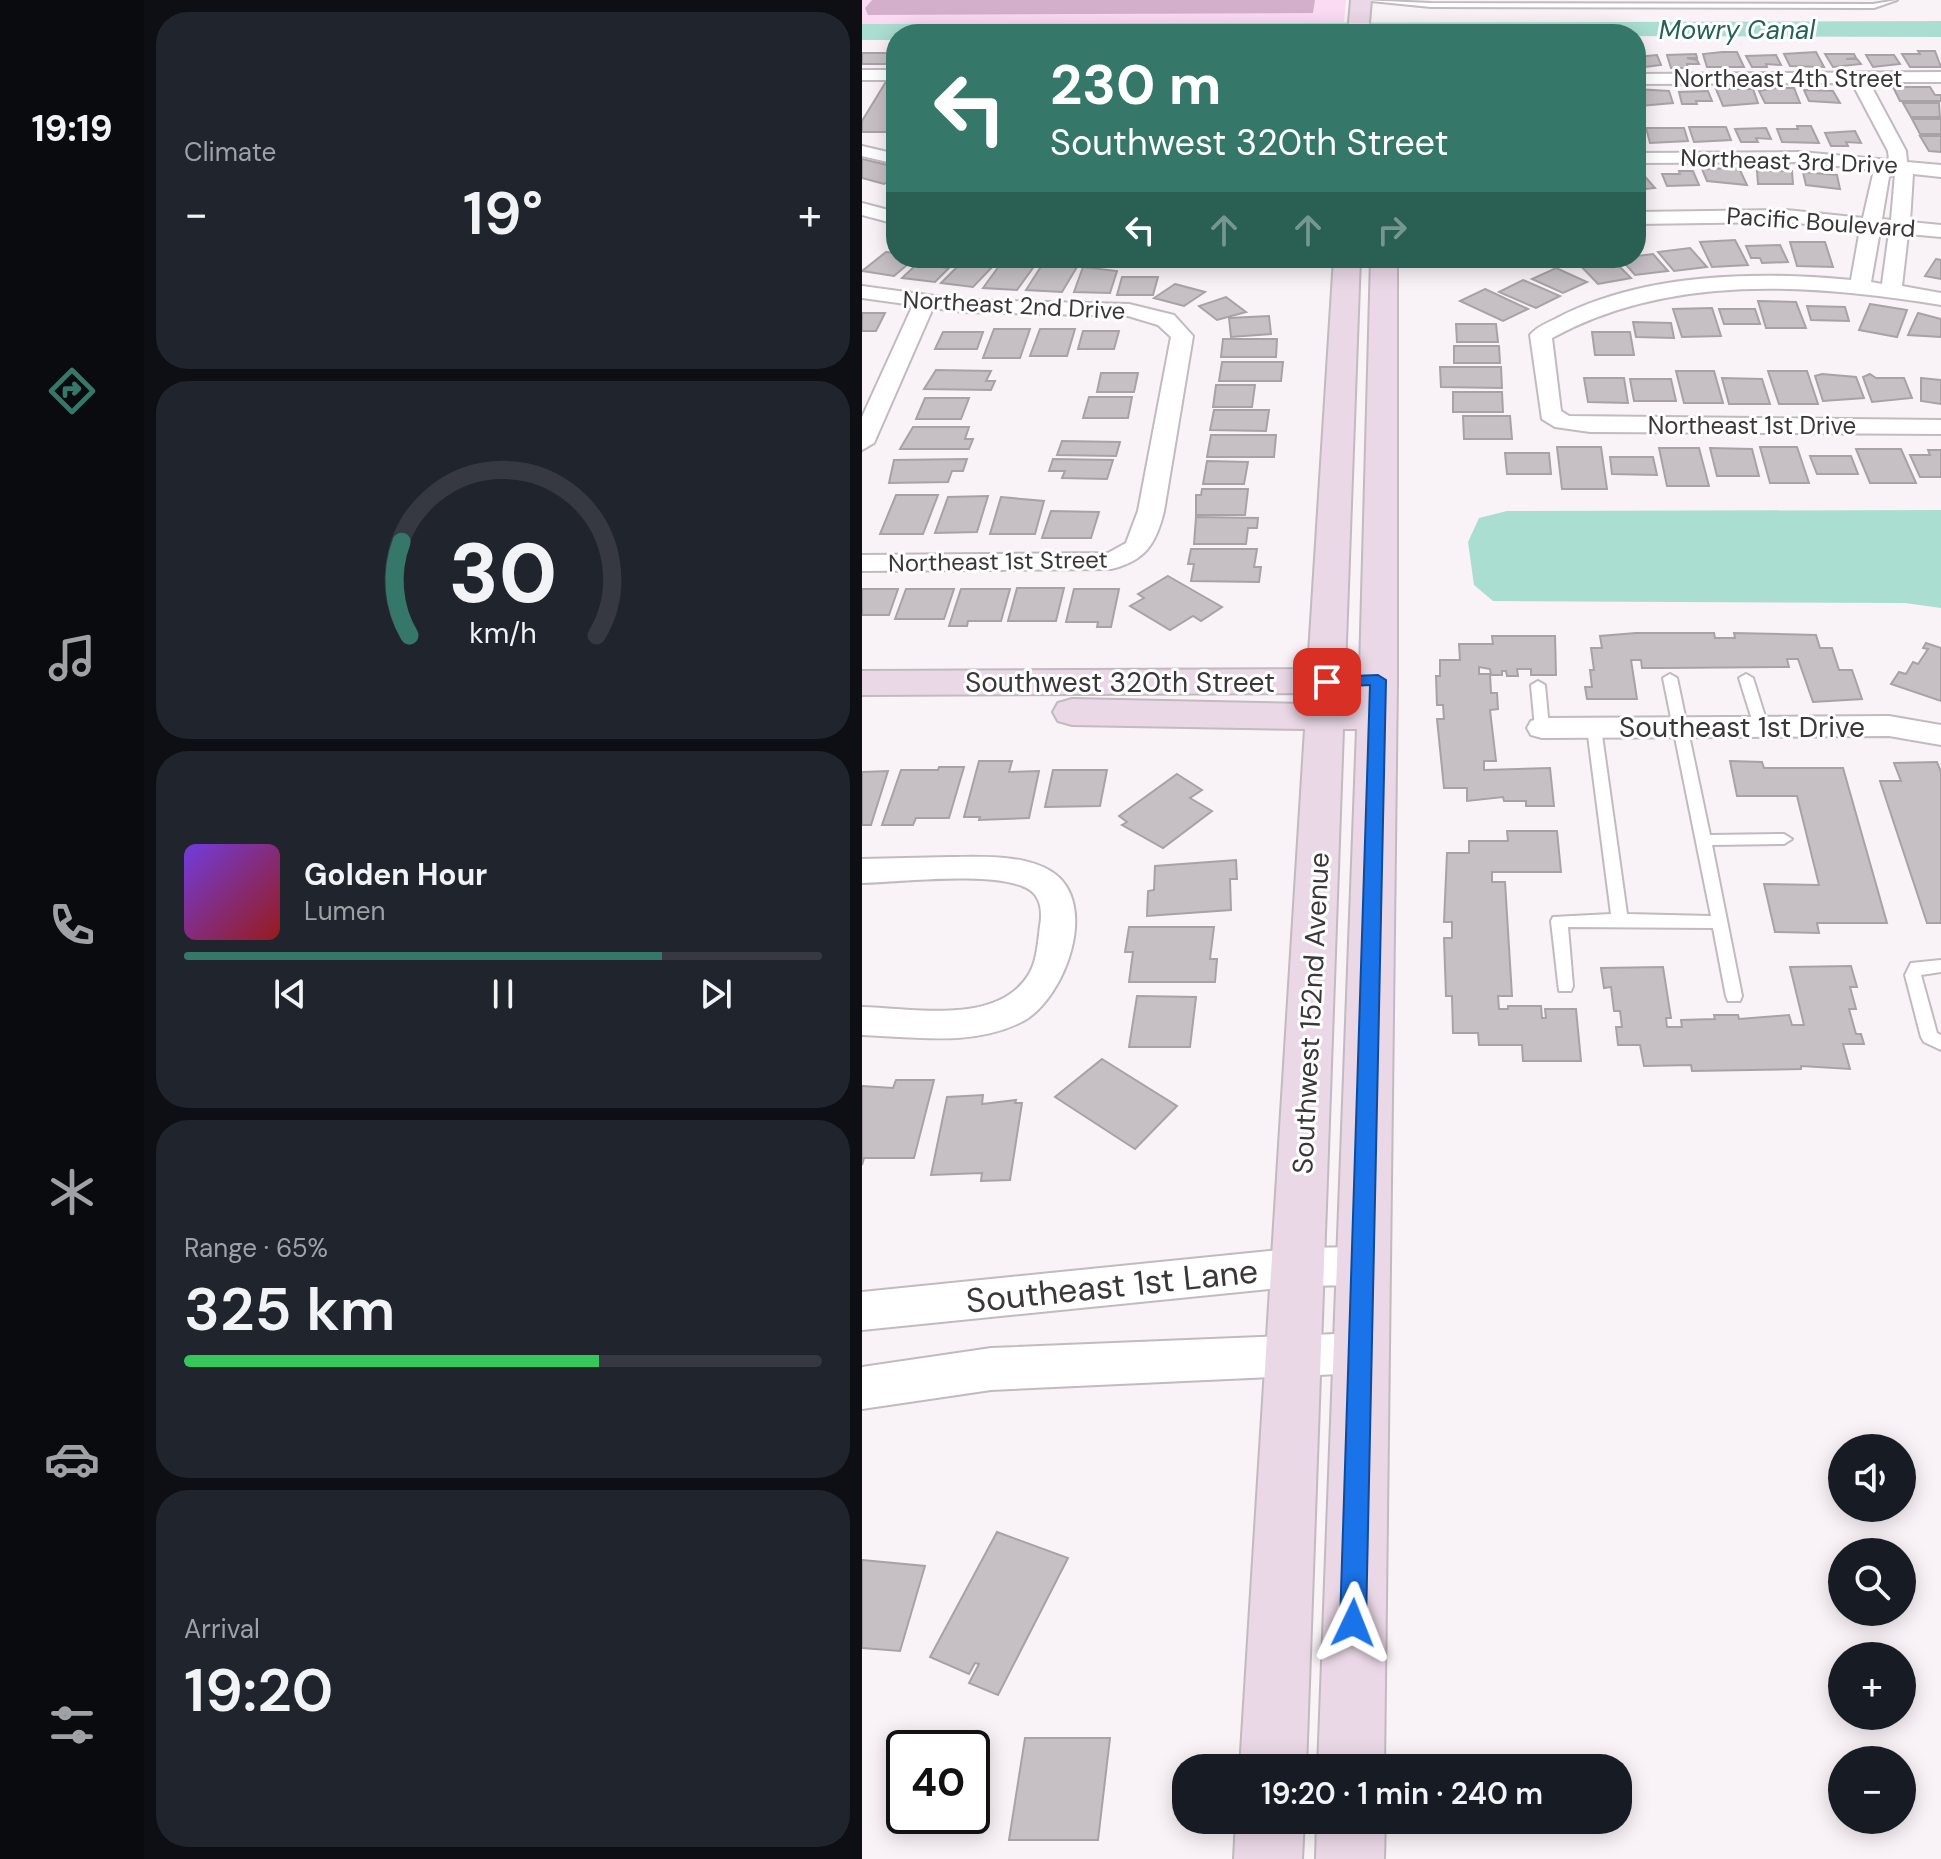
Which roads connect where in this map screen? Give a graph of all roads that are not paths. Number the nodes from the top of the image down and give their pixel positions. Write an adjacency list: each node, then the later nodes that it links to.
1 (1893, 0): 4 (lane)
2 (1431, 3): 3 (lane); 5 (lane)
3 (1517, 3): 4 (lane)
4 (1700, 3)
5 (1388, 8): 6 (lane)
6 (1361, 13)
7 (862, 75): 8 (street)
8 (886, 75)
9 (1941, 77): 10 (street, Northeast 4th Street)
10 (1858, 78): 11 (street, Northeast 4th Street); 16 (street)
11 (1646, 79)
12 (862, 151): 13 (street)
13 (886, 157)
14 (1646, 158): 16 (street, Northeast 3rd Drive)
15 (1941, 171): 16 (street, Northeast 3rd Drive)
16 (1902, 174): 19 (street); 21 (street)
17 (1701, 215): 18 (street, Pacific Boulevard); 19 (street, Pacific Boulevard); 20 (street, Pacific Boulevard)
18 (1646, 218)
19 (1873, 222): 21 (street, Pacific Boulevard); 23 (street)
20 (1646, 225)
21 (1897, 225): 22 (street, Pacific Boulevard); 24 (street)
22 (1941, 231)
23 (1865, 262): 24 (street); 27 (street)
24 (1894, 265): 28 (street)
25 (1347, 268): 40 (street, Southwest 152nd Avenue)
26 (1384, 268): 41 (street, Southwest 152nd Avenue)
27 (1860, 287): 28 (street); 32 (street, Northeast 1st Drive)
28 (1891, 291): 30 (street)
29 (862, 292): 31 (street, Northeast 2nd Drive)
30 (1941, 299)
31 (925, 302): 33 (street); 34 (street, Northeast 2nd Drive)
32 (1941, 427)
33 (862, 443)
34 (1134, 554): 35 (street, Northeast 1st Street)
35 (862, 563)
36 (1670, 678): 44 (lane)
37 (1746, 678): 43 (lane)
38 (862, 683): 40 (street, Southwest 320th Street)
39 (1538, 685): 45 (lane)
40 (1326, 699): 41 (street, Southwest 320th Street); 42 (street, Southwest 320th Street); 59 (street, Southwest 152nd Avenue)
41 (1377, 699): 58 (street, Southwest 152nd Avenue)
42 (862, 710)
43 (1761, 726): 44 (street, Southeast 1st Drive); 47 (street, Southeast 1st Drive)
44 (1681, 727): 46 (street, Southeast 1st Drive); 49 (lane)
45 (1542, 728): 46 (street, Southeast 1st Drive)
46 (1594, 728): 51 (lane)
47 (1941, 735)
48 (1784, 839): 49 (lane)
49 (1706, 840): 52 (lane)
50 (863, 874): 56 (street)
51 (1620, 920): 52 (lane); 54 (lane)
52 (1720, 922): 55 (lane)
53 (1941, 966): 57 (lane)
54 (1565, 986)
55 (1734, 996)
56 (862, 1021)
57 (1941, 1043)
58 (1362, 1266): 59 (street, Southeast 1st Lane); 62 (street, Southwest 152nd Avenue)
59 (1299, 1267): 60 (street, Southeast 1st Lane); 61 (street, Southwest 152nd Avenue)
60 (862, 1311)
61 (1295, 1353): 62 (street); 63 (street); 64 (street, Southwest 152nd Avenue)
62 (1360, 1353): 65 (street, Southwest 152nd Avenue)
63 (862, 1388)
64 (1274, 1754)
65 (1351, 1754)
66 (1269, 1834): 68 (street)
67 (1351, 1834): 69 (street)
68 (1268, 1859)
69 (1350, 1859)

